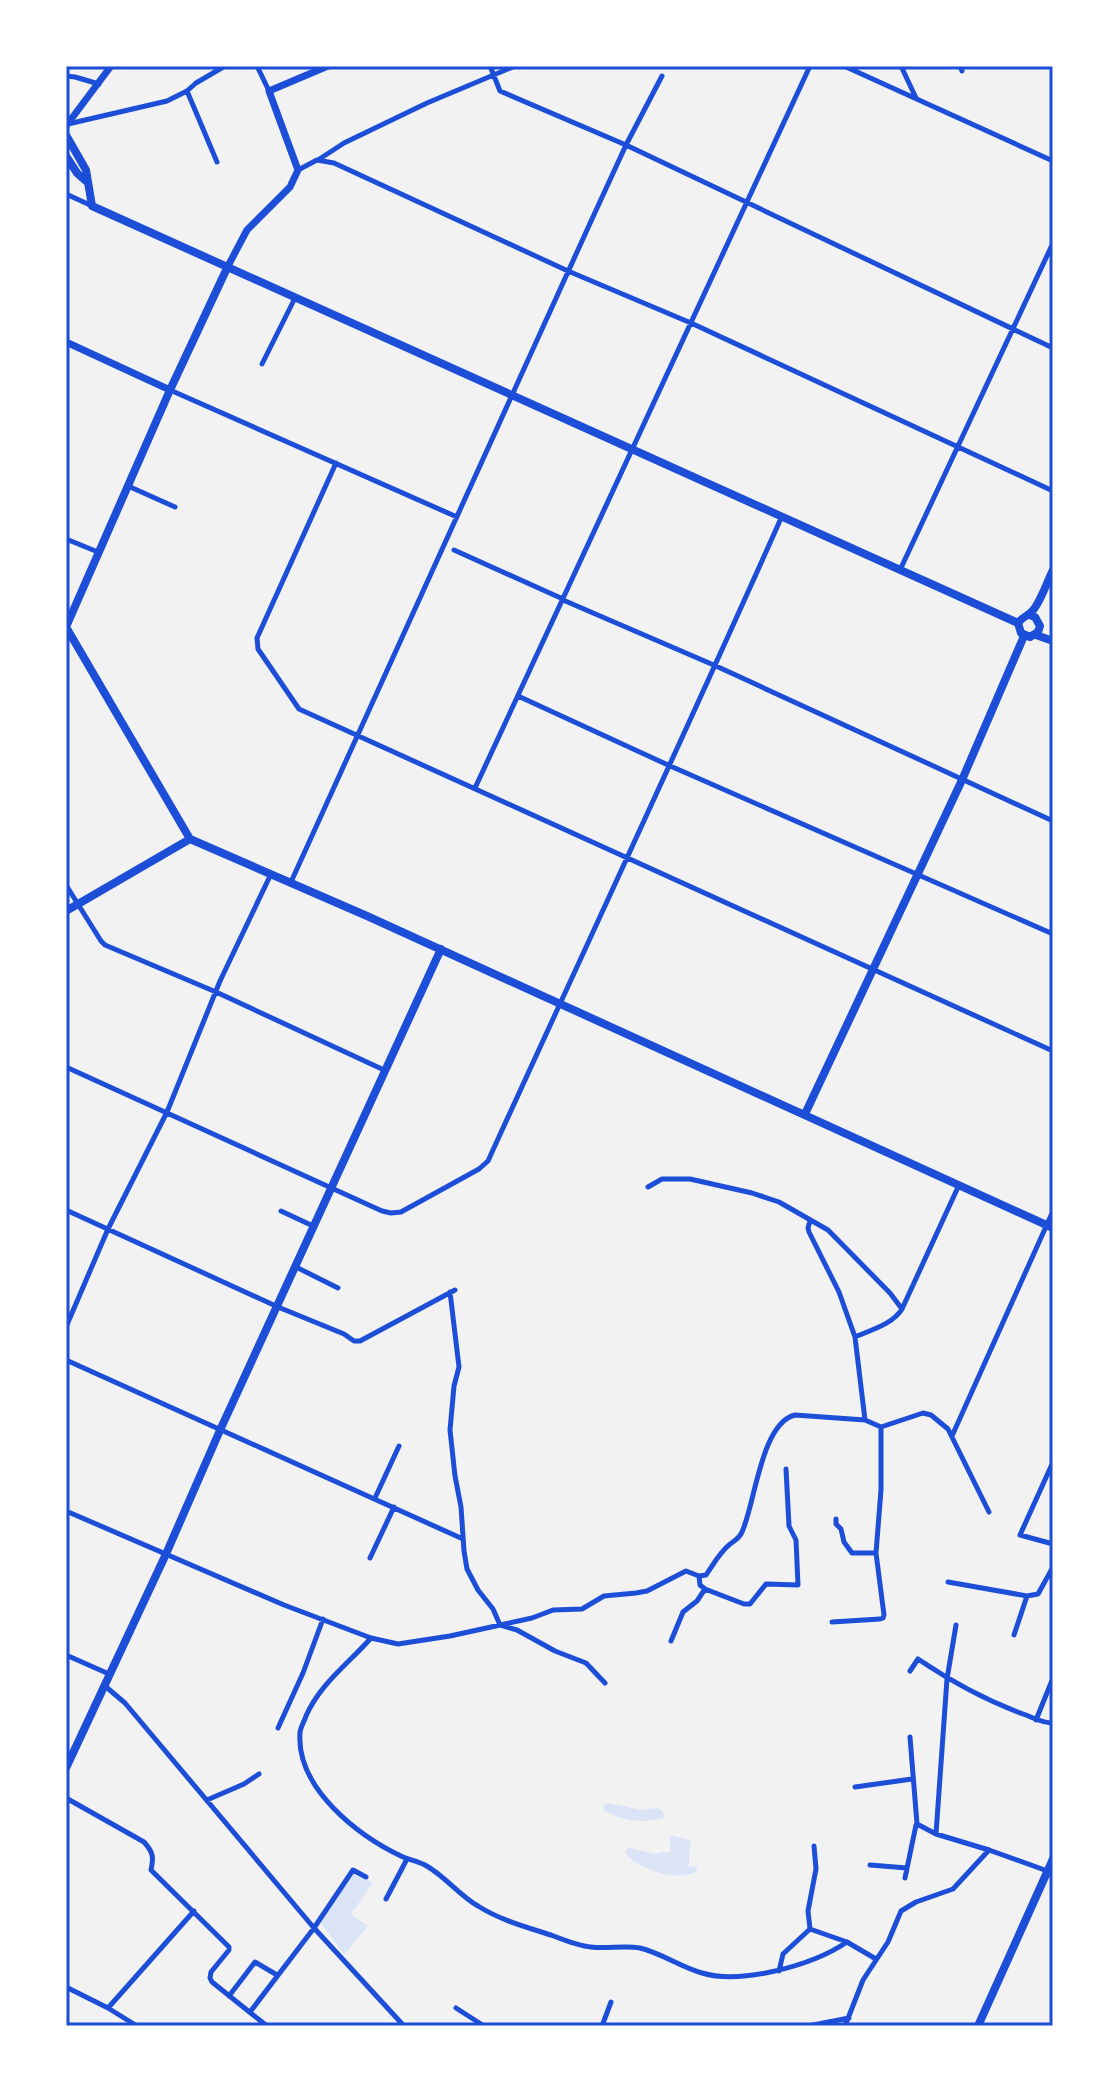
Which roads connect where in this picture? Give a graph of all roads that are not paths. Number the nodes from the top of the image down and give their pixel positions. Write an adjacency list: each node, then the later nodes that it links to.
1 (111, 66): 14 (street)
2 (225, 66): 10 (street)
3 (257, 66): 16 (street)
4 (328, 66): 16 (street)
5 (490, 66): 11 (street)
6 (515, 66): 11 (street)
7 (810, 66): 28 (street)
8 (844, 66): 17 (street)
9 (901, 66): 17 (street)
10 (214, 69): 15 (street)
11 (493, 75): 20 (street); 22 (street)
12 (66, 76): 14 (street)
13 (662, 76): 20 (street)
14 (99, 84): 18 (street)
15 (187, 91): 18 (street); 24 (street)
16 (269, 91): 25 (street)
17 (917, 99): 23 (street)
18 (67, 125)
19 (66, 135): 26 (main road)
20 (626, 145): 28 (street); 32 (street)
21 (66, 156): 26 (main road)
22 (317, 160): 25 (street); 32 (street)
23 (1053, 161)
24 (217, 162)
25 (298, 170): 31 (street)
26 (86, 181): 29 (main road)
27 (66, 194): 29 (street)
28 (747, 202): 34 (street); 35 (street)
29 (92, 206): 31 (main road)
30 (1053, 243): 35 (street)
31 (228, 266): 33 (main road); 39 (main road)
32 (568, 271): 34 (street); 40 (street)
33 (295, 297): 38 (street); 40 (main road)
34 (691, 323): 41 (street); 42 (street)
35 (1013, 330): 37 (street); 41 (street)
36 (66, 342): 39 (street)
37 (1053, 348)
38 (262, 364)
39 (170, 390): 43 (street); 44 (main road)
40 (512, 395): 42 (main road); 48 (street)
41 (959, 448): 45 (street); 52 (street)
42 (632, 449): 47 (main road); 54 (street)
43 (336, 463): 48 (street); 63 (street)
44 (128, 486): 46 (street); 51 (main road)
45 (1053, 491)
46 (175, 507)
47 (782, 516): 52 (main road); 61 (street)
48 (457, 517): 63 (street)
49 (66, 539): 51 (street)
50 (454, 550): 54 (street)
51 (99, 553): 57 (main road)
52 (900, 570): 56 (main road)
53 (1053, 570): 55 (main road)
54 (563, 600): 61 (street); 62 (street)
55 (1029, 615): 56 (main road); 58 (main road)
56 (1018, 623): 59 (main road)
57 (66, 627): 68 (main road)
58 (1036, 635): 59 (main road); 60 (main road)
59 (1024, 636): 65 (main road)
60 (1050, 639)
61 (716, 666): 64 (street); 65 (street)
62 (518, 696): 64 (street); 66 (street)
63 (357, 737): 66 (street); 72 (street)
64 (668, 765): 69 (street); 71 (street)
65 (962, 780): 67 (street); 71 (main road)
66 (475, 788): 69 (street)
67 (1053, 821)
68 (190, 839): 70 (main road); 74 (main road)
69 (626, 858): 78 (street); 80 (street)
70 (272, 873): 72 (main road); 79 (street)
71 (917, 874): 76 (street); 78 (main road)
72 (291, 882): 77 (main road)
73 (66, 885): 74 (street)
74 (77, 904): 75 (main road); 79 (street)
75 (66, 911)
76 (1053, 934)
77 (441, 949): 80 (main road); 83 (main road)
78 (872, 970): 81 (street); 85 (main road)
79 (216, 992): 83 (street); 84 (street)
80 (560, 1004): 85 (main road); 88 (street)
81 (1053, 1051)
82 (66, 1067): 84 (street)
83 (385, 1071): 88 (main road)
84 (167, 1112): 88 (street); 95 (street)
85 (805, 1114): 86 (main road)
86 (959, 1185): 94 (main road); 99 (street)
87 (648, 1187): 92 (street)
88 (332, 1188): 93 (main road)
89 (66, 1210): 95 (street)
90 (281, 1211): 93 (street)
91 (1053, 1211): 94 (street)
92 (810, 1221): 99 (street); 101 (street)
93 (314, 1227): 96 (main road)
94 (1050, 1227): 106 (street)
95 (108, 1229): 98 (street); 100 (street)
96 (296, 1267): 97 (street); 98 (main road)
97 (338, 1288)
98 (278, 1307): 105 (main road); 115 (street)
99 (902, 1309): 101 (street)
100 (66, 1327)
101 (855, 1337): 103 (street)
102 (66, 1360): 105 (street)
103 (865, 1420): 104 (street); 121 (street)
104 (881, 1427): 106 (street); 117 (street)
105 (221, 1428): 110 (street); 118 (main road)
106 (951, 1437): 113 (street)
107 (399, 1446): 110 (street)
108 (1053, 1462): 116 (street)
109 (786, 1469): 123 (street)
110 (375, 1498): 111 (street)
111 (394, 1507): 115 (street); 119 (street)
112 (66, 1511): 118 (street)
113 (989, 1512)
114 (836, 1519): 117 (street)
115 (464, 1539): 127 (street)
116 (1053, 1544)
117 (876, 1553): 126 (street)
118 (166, 1554): 125 (street); 134 (main road)
119 (370, 1558)
120 (1053, 1567): 124 (street)
121 (699, 1576): 123 (street); 127 (street)
122 (948, 1582): 124 (street)
123 (705, 1589): 131 (street)
124 (1027, 1596): 129 (street)
125 (323, 1619): 130 (street); 141 (street)
126 (832, 1622)
127 (500, 1625): 130 (street); 137 (street)
128 (956, 1625): 136 (street)
129 (1014, 1635)
130 (371, 1638): 153 (street)
131 (671, 1641)
132 (66, 1655): 134 (street)
133 (910, 1671): 136 (street)
134 (109, 1674): 138 (main road)
135 (1053, 1678): 139 (street)
136 (947, 1679): 139 (street); 150 (street)
137 (605, 1683)
138 (105, 1686): 143 (main road); 148 (street)
139 (1036, 1720): 140 (street)
140 (1053, 1723)
141 (278, 1728)
142 (910, 1737): 145 (street)
143 (66, 1768)
144 (259, 1774): 148 (street)
145 (912, 1779): 146 (street); 149 (street)
146 (855, 1787)
147 (66, 1798): 161 (street)
148 (207, 1800): 162 (street)
149 (917, 1824): 150 (street); 156 (street)
150 (936, 1834): 152 (street)
151 (814, 1846): 163 (street)
152 (989, 1850): 157 (street); 165 (street)
153 (407, 1859): 160 (street); 166 (street)
154 (1053, 1859): 157 (main road)
155 (870, 1865): 156 (street)
156 (907, 1868): 159 (street)
157 (1050, 1871): 182 (main road)
158 (366, 1877): 162 (street)
159 (905, 1878)
160 (386, 1899)
161 (194, 1911): 169 (street); 171 (street)
162 (314, 1928): 167 (street); 177 (street)
163 (810, 1929): 164 (street); 166 (street)
164 (847, 1942): 165 (street); 166 (street)
165 (876, 1959): 174 (street)
166 (779, 1972)
167 (277, 1975): 169 (street); 173 (street)
168 (66, 1987): 171 (street)
169 (229, 1996): 173 (street)
170 (611, 2002): 179 (street)
171 (108, 2008): 175 (street)
172 (456, 2008): 178 (street)
173 (250, 2012): 176 (street)
174 (849, 2018): 180 (street); 181 (street)
175 (137, 2026)
176 (267, 2026)
177 (404, 2026)
178 (484, 2026)
179 (602, 2026)
180 (808, 2026)
181 (845, 2026)
182 (978, 2026)

